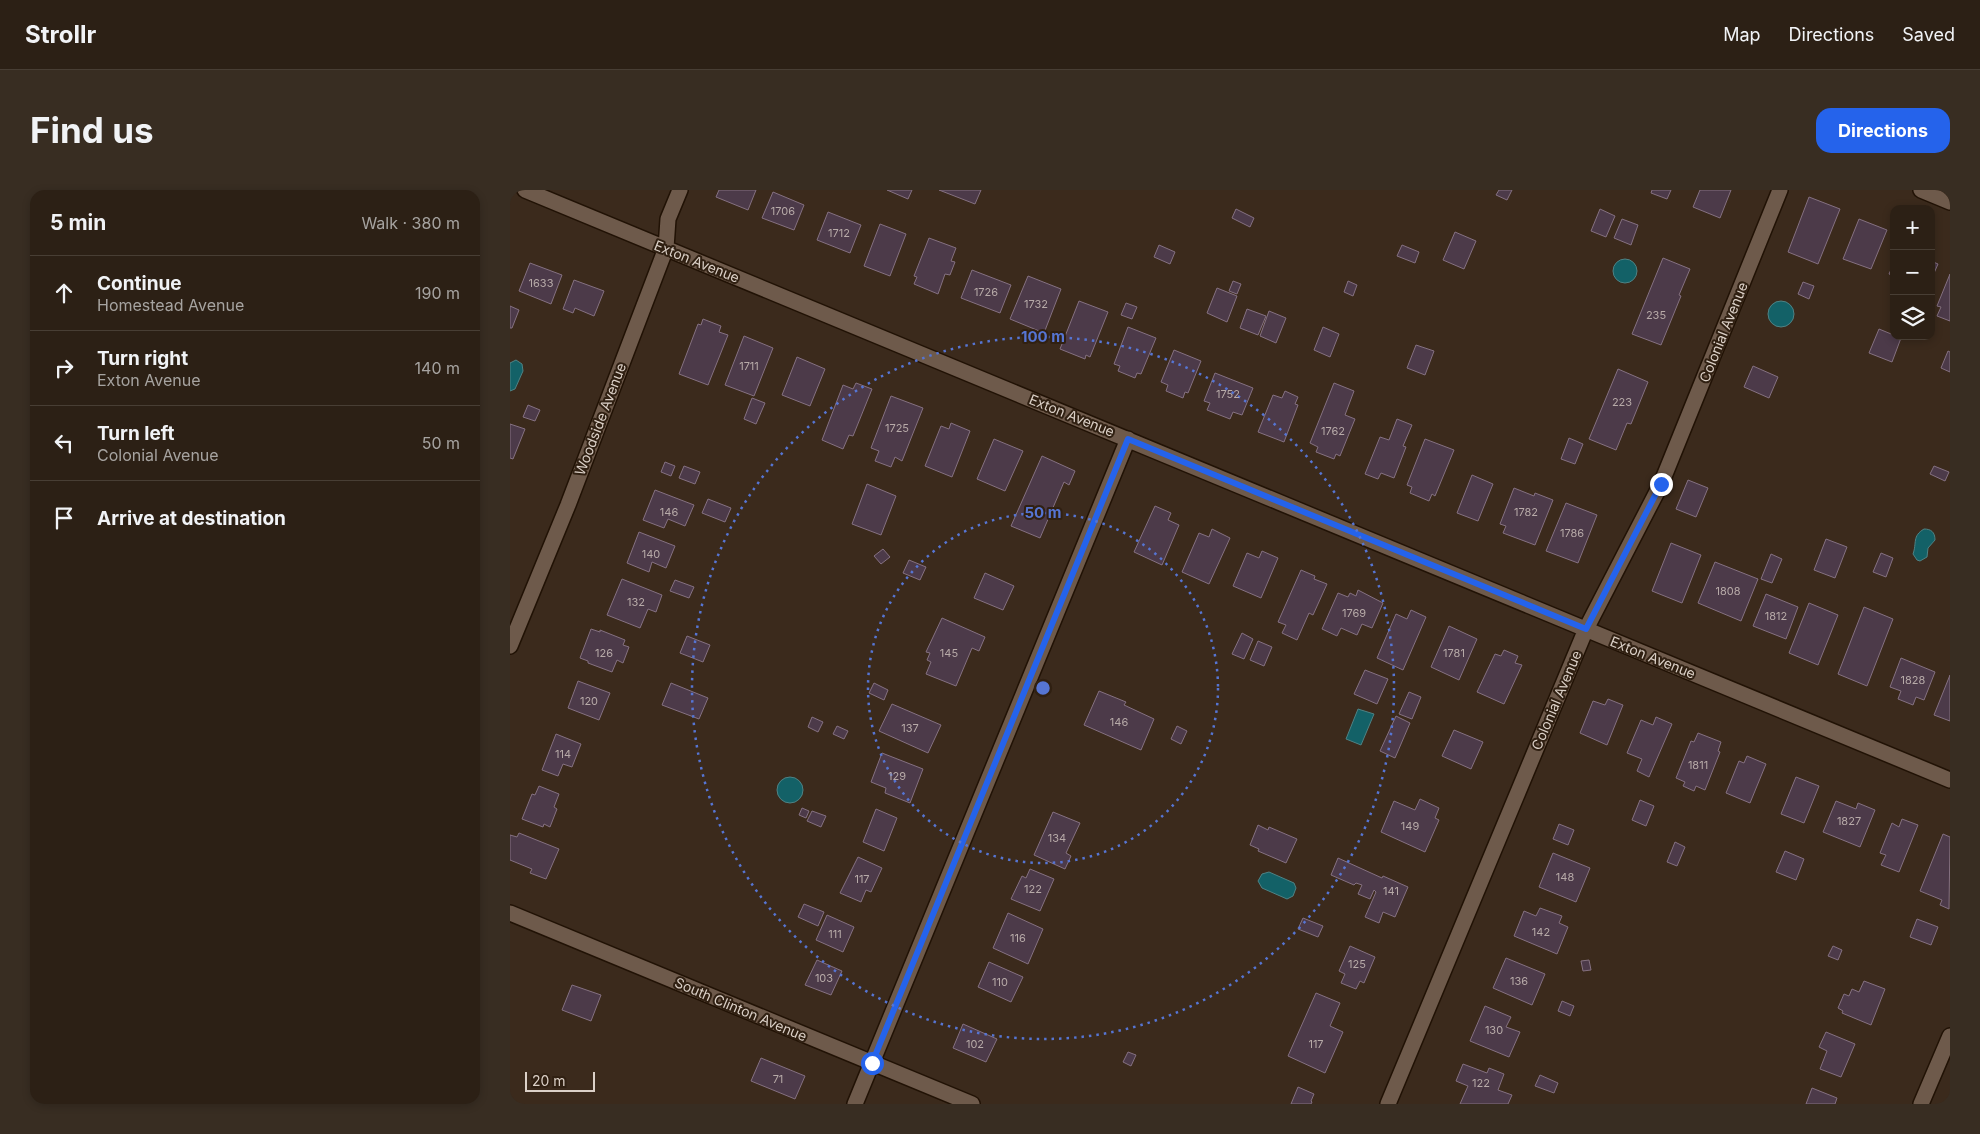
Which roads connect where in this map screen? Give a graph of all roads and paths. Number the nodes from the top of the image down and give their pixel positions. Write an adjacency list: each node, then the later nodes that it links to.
1 (525, 190): 6 (street, Exton Avenue)
2 (680, 190): 6 (street, Woodside Avenue)
3 (1780, 190): 8 (street, Colonial Avenue)
4 (1921, 190): 5 (street)
5 (1950, 202)
6 (666, 248): 7 (street, Exton Avenue); 9 (street, Woodside Avenue)
7 (1128, 439): 8 (street, Exton Avenue); 13 (street)
8 (1586, 629): 10 (street, Exton Avenue); 16 (street, Colonial Avenue)
9 (510, 646)
10 (1950, 780)
11 (510, 913): 13 (street, South Clinton Avenue)
12 (1950, 1036): 17 (street)
13 (872, 1063): 14 (street); 15 (street, South Clinton Avenue)
14 (855, 1104)
15 (972, 1104)
16 (1388, 1104)
17 (1922, 1104)

